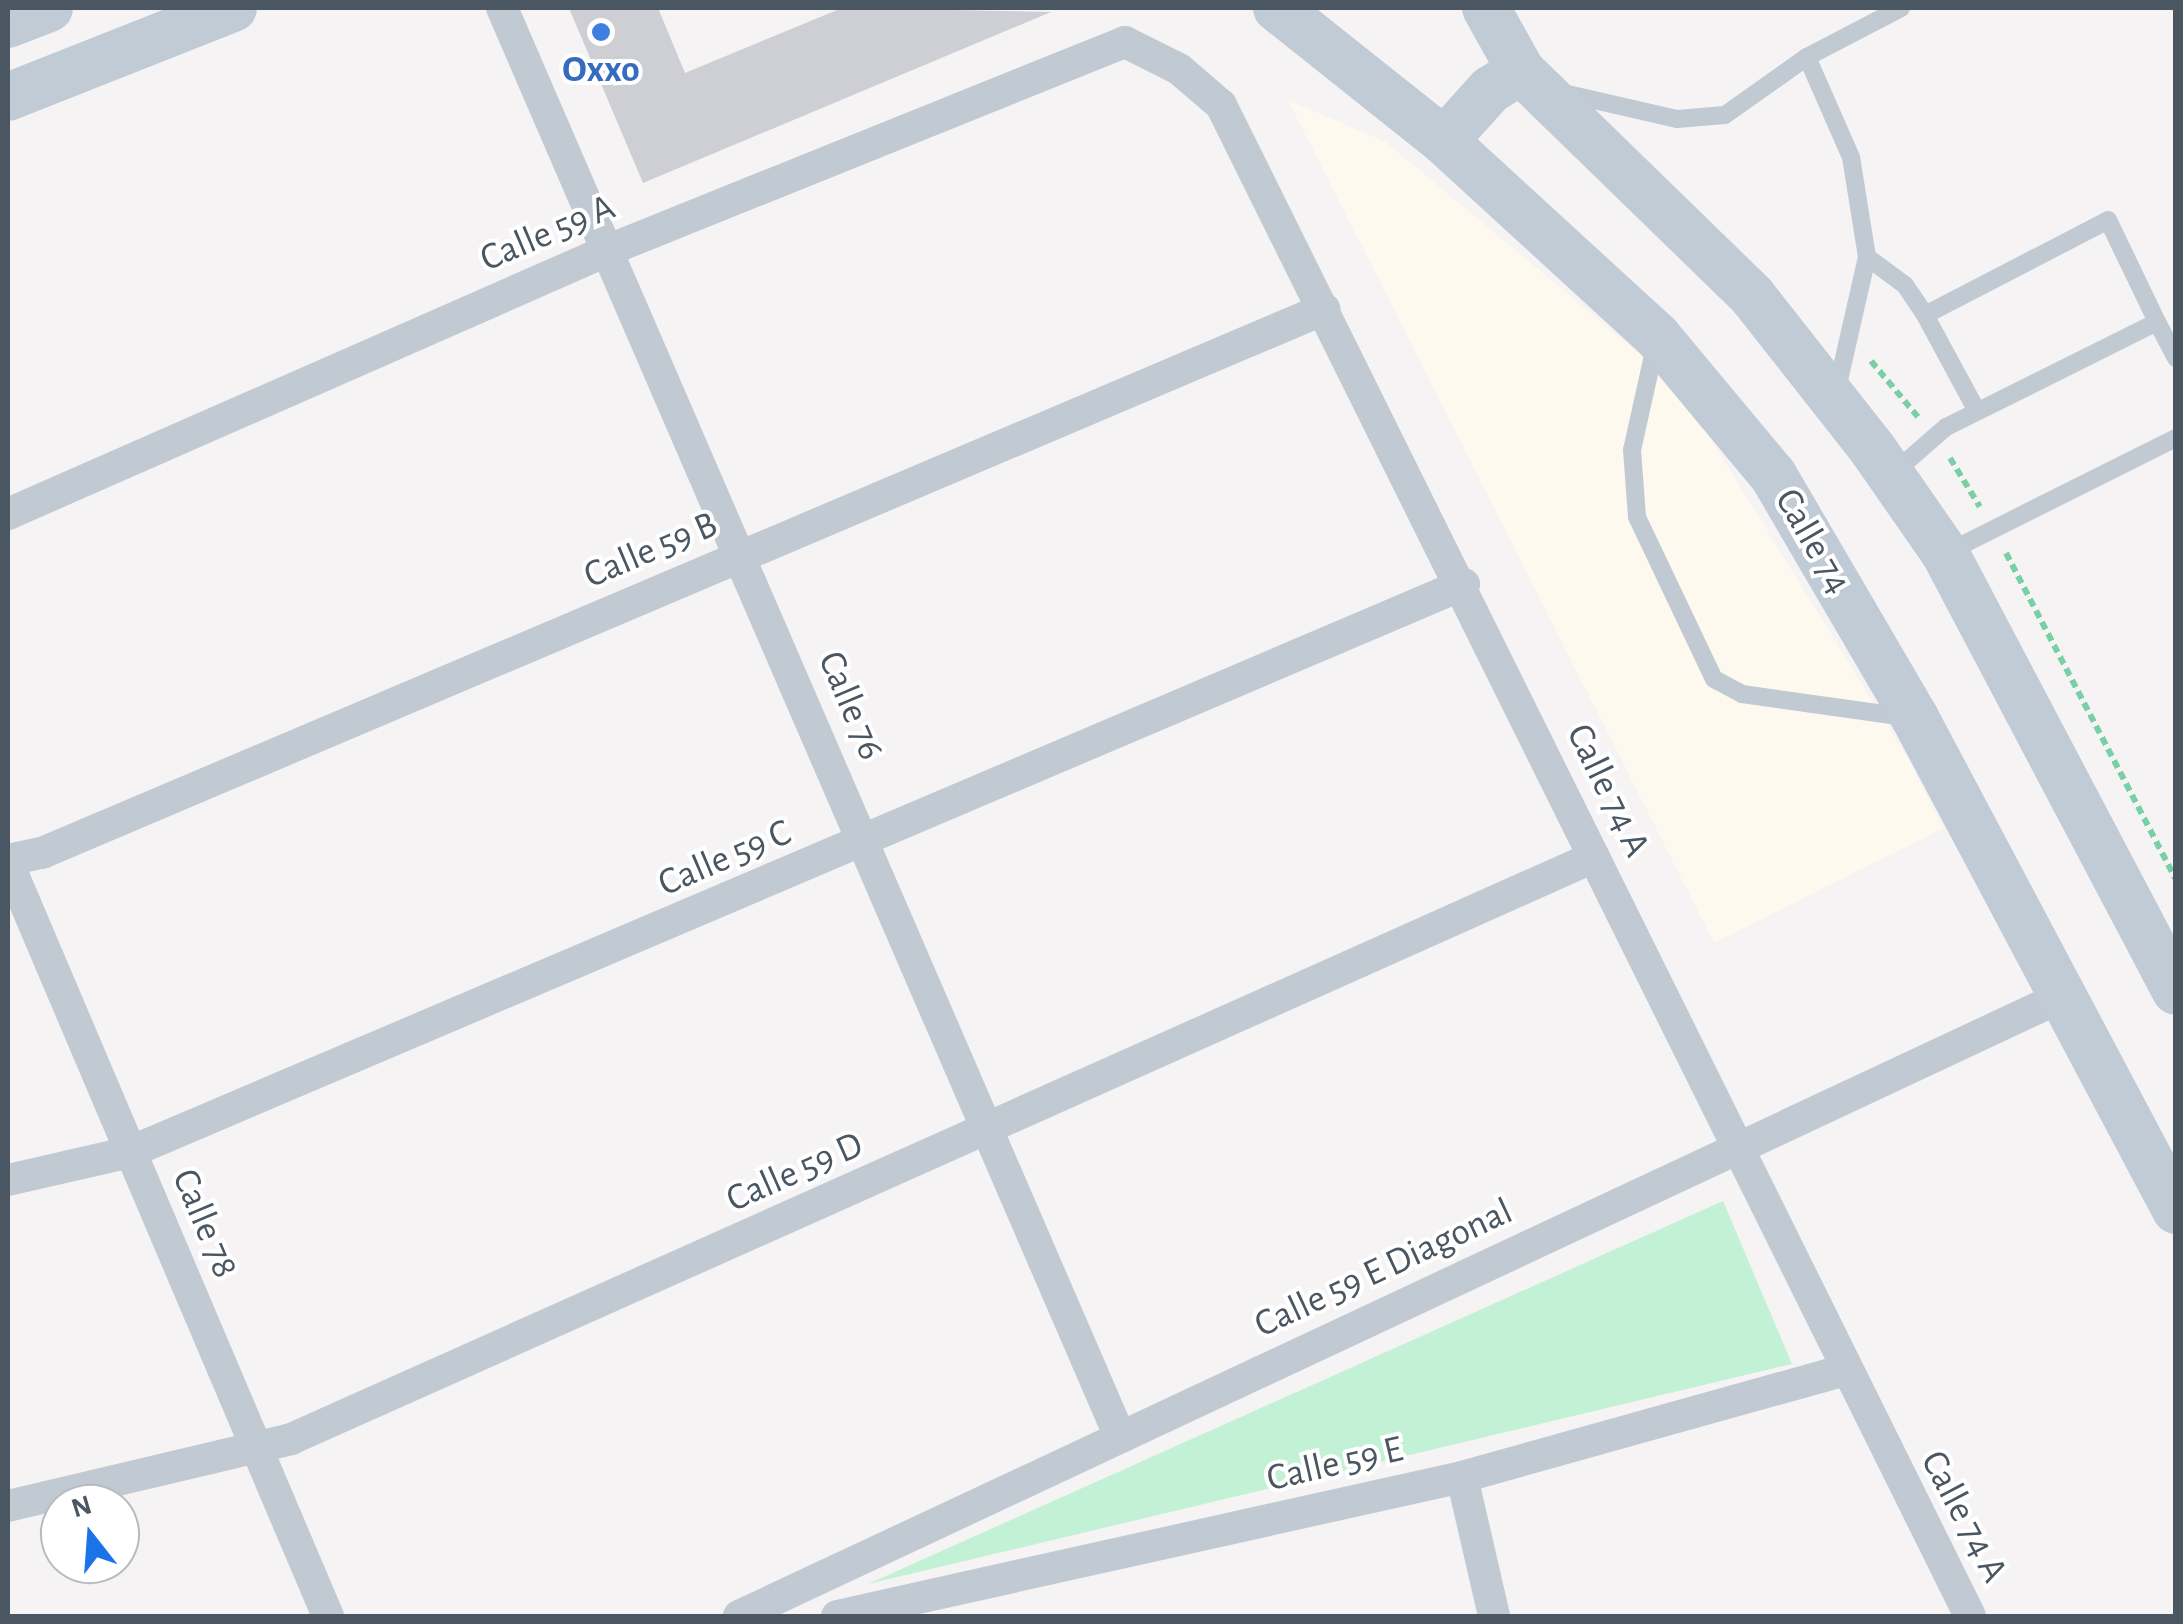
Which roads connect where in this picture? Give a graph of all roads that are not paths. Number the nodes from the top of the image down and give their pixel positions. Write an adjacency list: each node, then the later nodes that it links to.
1 (48, 8): 7 (main road)
2 (233, 8): 11 (main road)
3 (502, 8): 13 (street, Calle 76)
4 (1276, 8): 12 (main road, Calle 74)
5 (1486, 8): 10 (main road)
6 (1901, 8): 9 (lane)
7 (8, 24)
8 (1125, 42): 13 (street, Calle 59 A); 15 (street, Calle 74 A)
9 (1807, 58): 10 (lane); 14 (lane)
10 (1530, 79): 12 (main road); 20 (main road)
11 (8, 97)
12 (1444, 141): 18 (main road, Calle 74)
13 (611, 250): 24 (street, Calle 59 A); 26 (street, Calle 76)
14 (1868, 256): 16 (lane); 20 (lane)
15 (1324, 309): 26 (street, Calle 59 B); 27 (street, Calle 74 A)
16 (1925, 315): 17 (lane); 21 (lane)
17 (2157, 322): 19 (lane); 21 (lane)
18 (1657, 336): 28 (main road, Calle 74); 28 (lane)
19 (2176, 358)
20 (1834, 400): 23 (main road)
21 (1977, 411): 23 (lane)
22 (2176, 438): 25 (lane)
23 (1890, 475): 25 (main road)
24 (8, 514)
25 (1945, 553): 32 (main road)
26 (744, 556): 29 (street, Calle 76); 31 (street, Calle 59 B)
27 (1464, 584): 29 (street, Calle 59 C); 30 (street, Calle 74 A)
28 (1916, 718): 33 (main road, Calle 74)
29 (865, 844): 34 (street, Calle 76); 36 (street, Calle 59 C)
30 (1594, 858): 34 (street, Calle 59 D); 35 (street, Calle 74 A)
31 (8, 862): 36 (street, Calle 78)
32 (2176, 991)
33 (2063, 996): 35 (street, Calle 59 E Diagonal); 38 (main road, Calle 74)
34 (988, 1132): 40 (street, Calle 76); 41 (street, Calle 59 D)
35 (1739, 1146): 39 (street, Calle 74 A); 40 (street, Calle 59 E Diagonal)
36 (130, 1152): 37 (street, Calle 59 C); 41 (street, Calle 78)
37 (8, 1180)
38 (2176, 1210)
39 (1845, 1370): 42 (street, Calle 59 E); 48 (street, Calle 74 A)
40 (1120, 1436): 45 (street, Calle 59 E Diagonal)
41 (256, 1447): 43 (street, Calle 59 D); 44 (street, Calle 78)
42 (1462, 1477): 46 (street, Calle 59 E); 47 (street)
43 (8, 1506)
44 (328, 1616)
45 (739, 1616)
46 (837, 1616)
47 (1494, 1616)
48 (1970, 1616)

